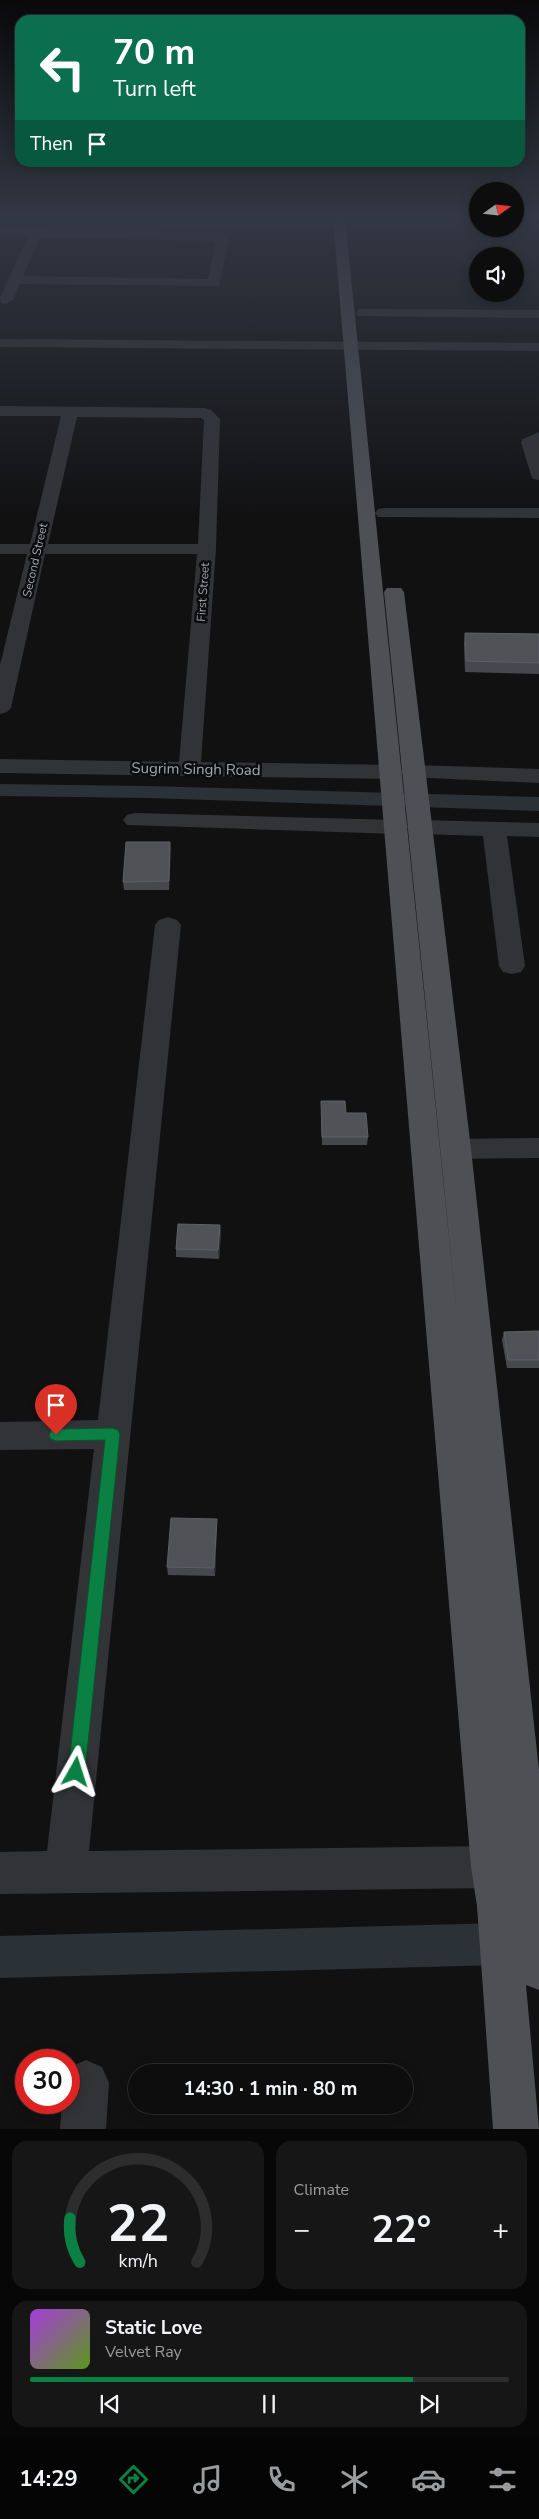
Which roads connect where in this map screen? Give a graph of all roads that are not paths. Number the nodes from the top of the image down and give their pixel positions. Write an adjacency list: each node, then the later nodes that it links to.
1 (354, 318): 4 (main road)
2 (363, 318): 4 (main road)
3 (0, 343): 4 (street)
4 (358, 345): 5 (street); 9 (main road); 22 (main road)
5 (539, 347)
6 (0, 411): 7 (street)
7 (70, 412): 16 (street, Second Street); 17 (street, First Street)
8 (539, 438): 10 (street)
9 (377, 444)
10 (539, 475)
11 (382, 493): 12 (main road)
12 (384, 512): 13 (street); 14 (main road)
13 (539, 513)
14 (387, 532)
15 (0, 548): 16 (street)
16 (38, 549): 17 (street); 19 (street, Second Street)
17 (207, 549): 21 (street, First Street)
18 (392, 580): 22 (main road)
19 (0, 708)
20 (0, 766): 21 (street, Sugrim Singh Road)
21 (190, 769): 22 (street, Sugrim Singh Road)
22 (404, 774): 23 (street, Sugrim Singh Road); 25 (main road)
23 (539, 776)
24 (135, 820): 25 (street)
25 (408, 825): 26 (street); 31 (main road); 36 (main road)
26 (494, 829): 27 (street); 29 (street)
27 (539, 830)
28 (168, 924): 32 (street)
29 (512, 966)
30 (539, 1148): 31 (street)
31 (456, 1149): 36 (main road)
32 (113, 1434): 33 (street); 34 (street)
33 (0, 1436)
34 (66, 1871): 35 (street); 36 (street)
35 (0, 1873)
36 (518, 1882): 37 (main road)
37 (527, 1964): 40 (main road)
38 (86, 2082): 39 (street)
39 (83, 2129)
40 (516, 2129)

